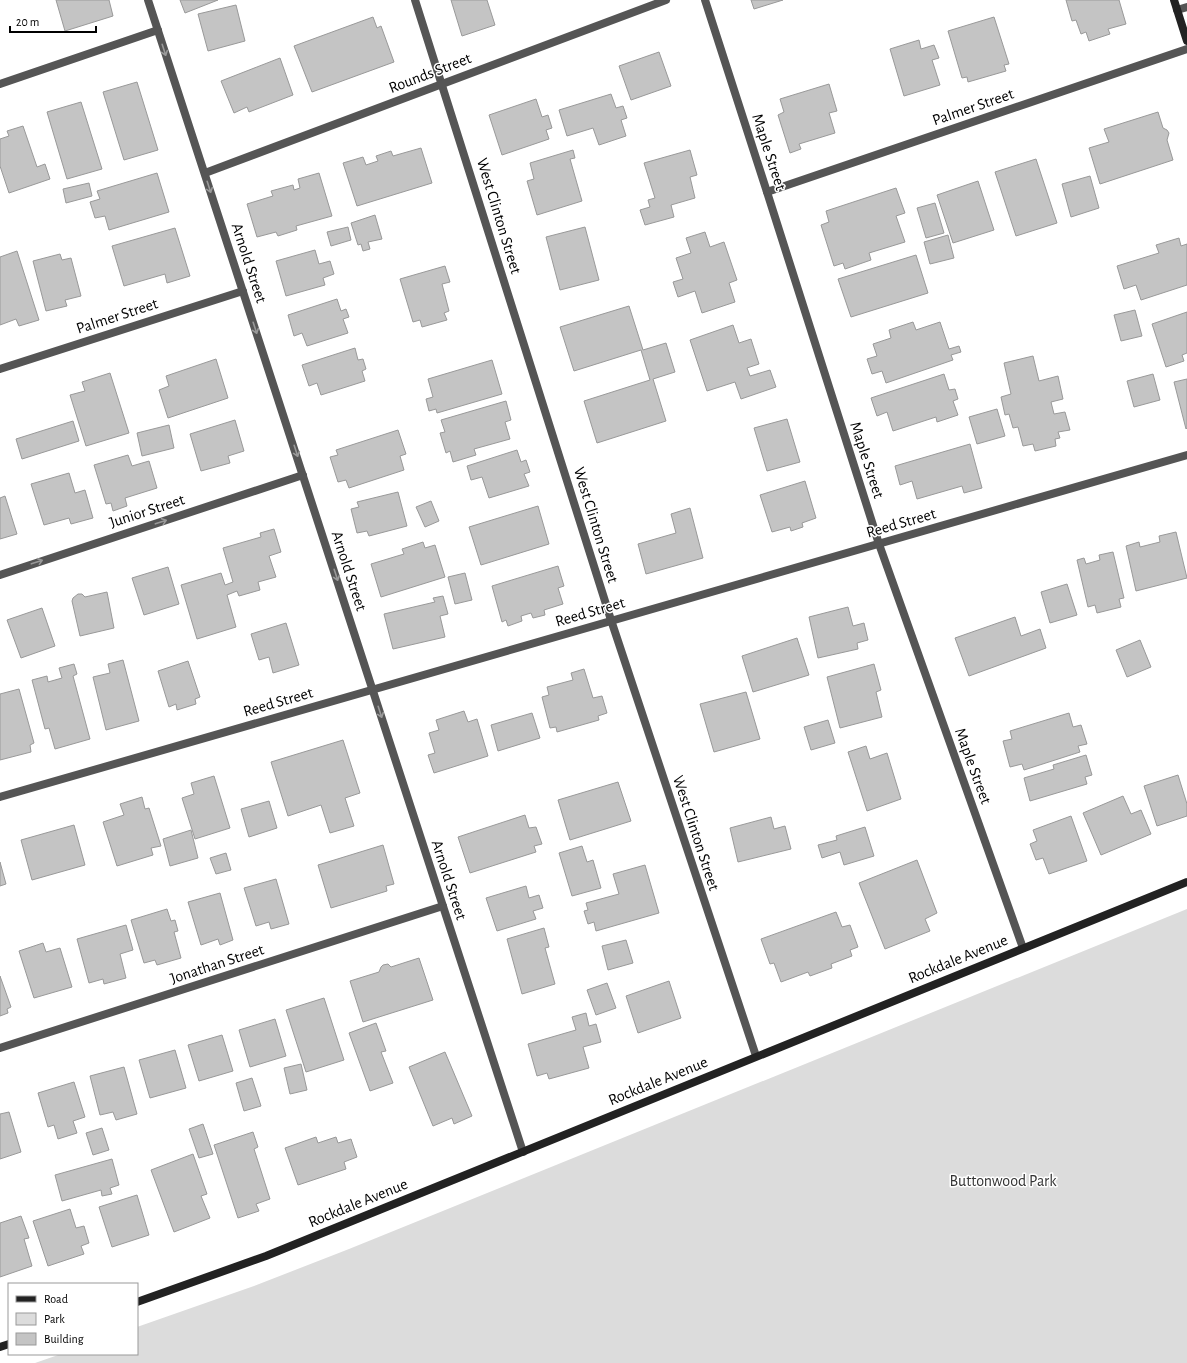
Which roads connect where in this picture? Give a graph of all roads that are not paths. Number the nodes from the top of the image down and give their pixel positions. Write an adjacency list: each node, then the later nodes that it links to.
1 (148, 0): 8 (street, Arnold Street)
2 (415, 0): 11 (street, West Clinton Street)
3 (666, 0): 11 (street, Rounds Street)
4 (705, 0): 14 (street, Maple Street)
5 (1174, 0): 7 (main road)
6 (1187, 7): 7 (street)
7 (1177, 10): 9 (main road)
8 (158, 30): 12 (street); 13 (street, Arnold Street, one-way to 13)
9 (1187, 41)
10 (1187, 49): 14 (street, Palmer Street)
11 (442, 83): 13 (street, Rounds Street); 21 (street, West Clinton Street)
12 (0, 84)
13 (205, 173): 15 (street, Arnold Street, one-way to 15)
14 (768, 192): 19 (street, Maple Street)
15 (243, 290): 16 (street, Palmer Street); 18 (street, Arnold Street, one-way to 18)
16 (0, 369)
17 (1187, 455): 19 (street, Reed Street)
18 (303, 475): 20 (street, Junior Street, one-way to 18); 22 (street, Arnold Street, one-way to 22)
19 (879, 544): 21 (street, Reed Street); 26 (street, Maple Street)
20 (0, 575)
21 (611, 620): 22 (street, Reed Street); 28 (street, West Clinton Street)
22 (373, 690): 23 (street, Reed Street); 25 (street, Arnold Street, one-way to 25)
23 (0, 797)
24 (1187, 882): 26 (main road, Rockdale Avenue)
25 (443, 906): 27 (street, Jonathan Street); 29 (street, Arnold Street)
26 (1023, 948): 28 (main road, Rockdale Avenue)
27 (0, 1048)
28 (756, 1056): 29 (main road, Rockdale Avenue)
29 (523, 1152): 30 (main road, Rockdale Avenue)
30 (138, 1302)

